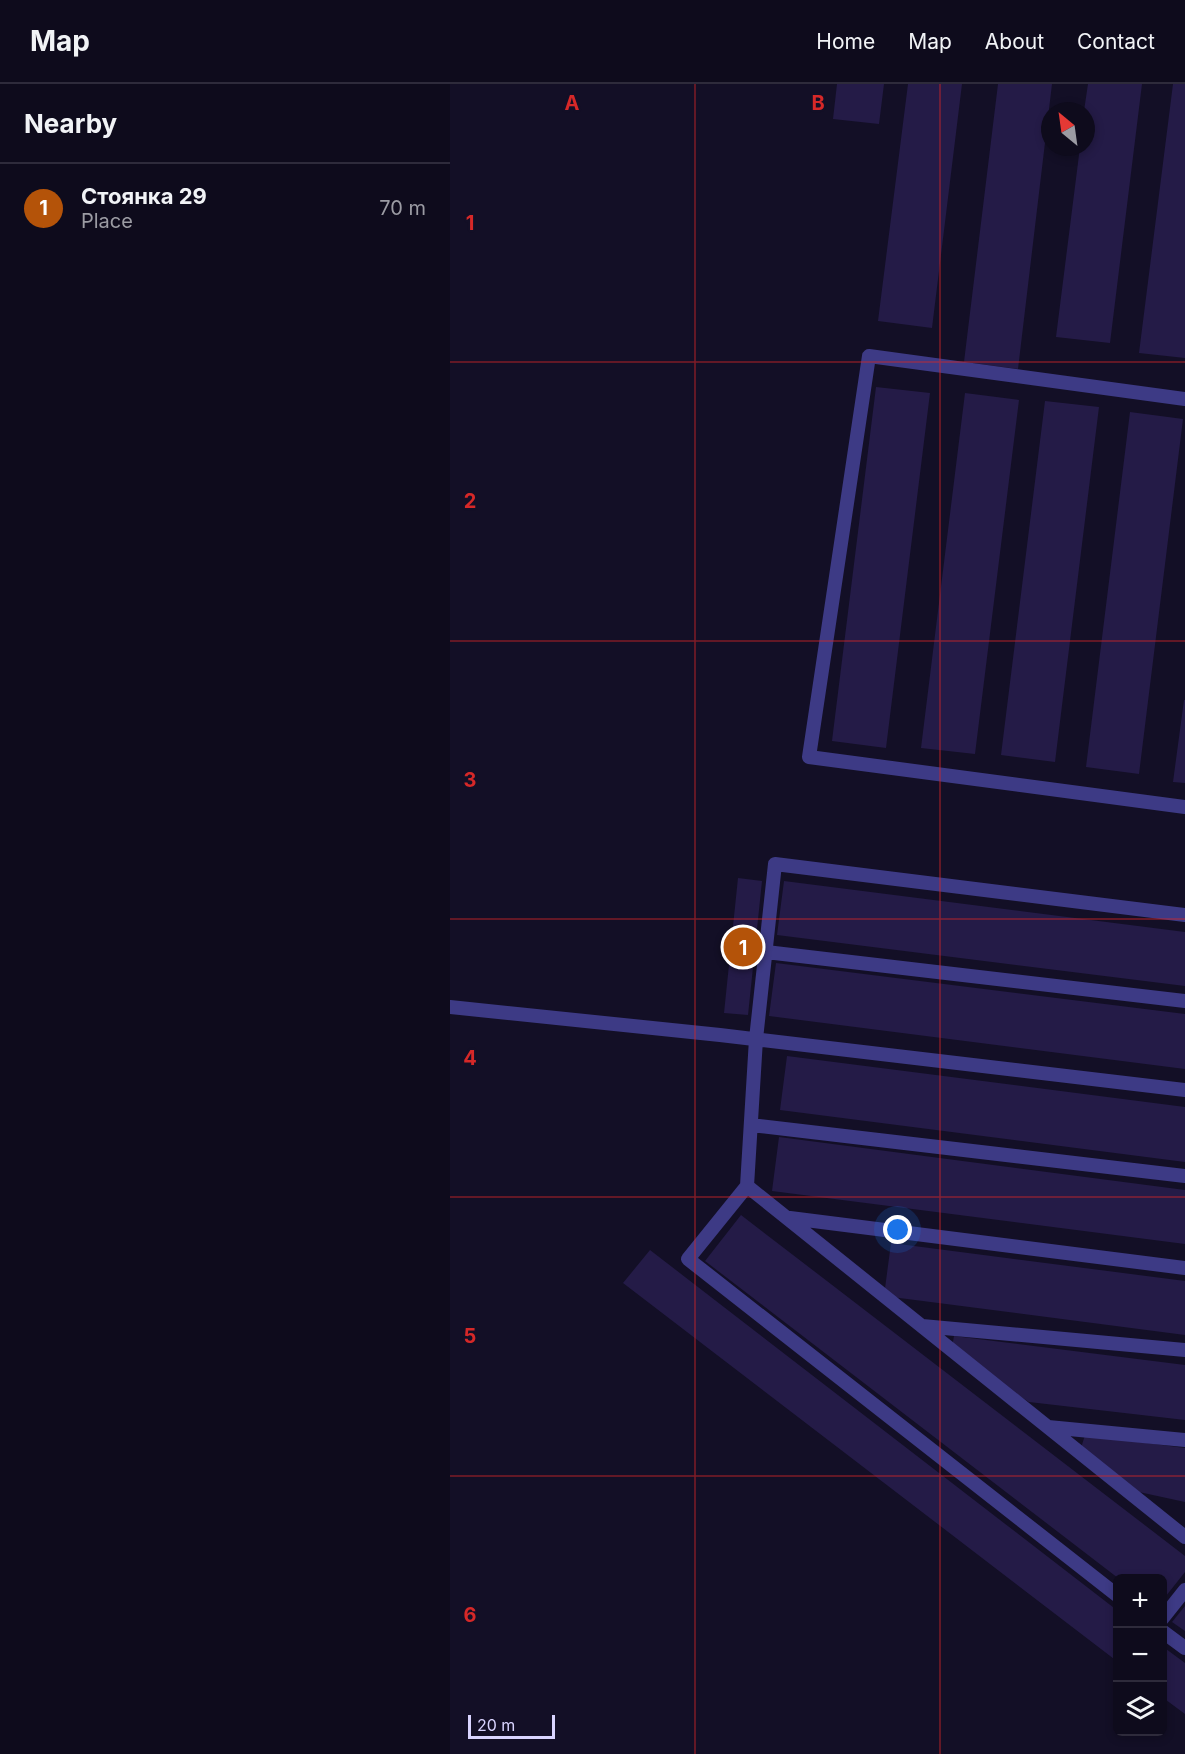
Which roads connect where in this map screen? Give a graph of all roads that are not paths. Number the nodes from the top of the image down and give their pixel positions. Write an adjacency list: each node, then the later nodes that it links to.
1 (1185, 399): 2 (lane)
2 (1185, 807)
3 (1185, 915): 4 (lane)
4 (766, 952): 5 (lane); 7 (lane)
5 (1185, 1001)
6 (450, 1007): 7 (lane)
7 (756, 1039): 8 (lane); 9 (lane)
8 (1185, 1090)
9 (751, 1125): 10 (lane); 11 (lane)
10 (1185, 1176)
11 (747, 1186): 12 (lane); 21 (lane)
12 (788, 1218): 13 (lane); 14 (lane)
13 (1185, 1268)
14 (922, 1326): 15 (lane); 16 (lane)
15 (1185, 1350)
16 (1048, 1427): 17 (lane); 18 (lane)
17 (1185, 1440)
18 (1179, 1527): 19 (lane)
19 (1185, 1537)
20 (1185, 1590): 22 (lane)
21 (1113, 1592)
22 (1167, 1613)
23 (1167, 1635): 24 (lane)
24 (1185, 1648)

